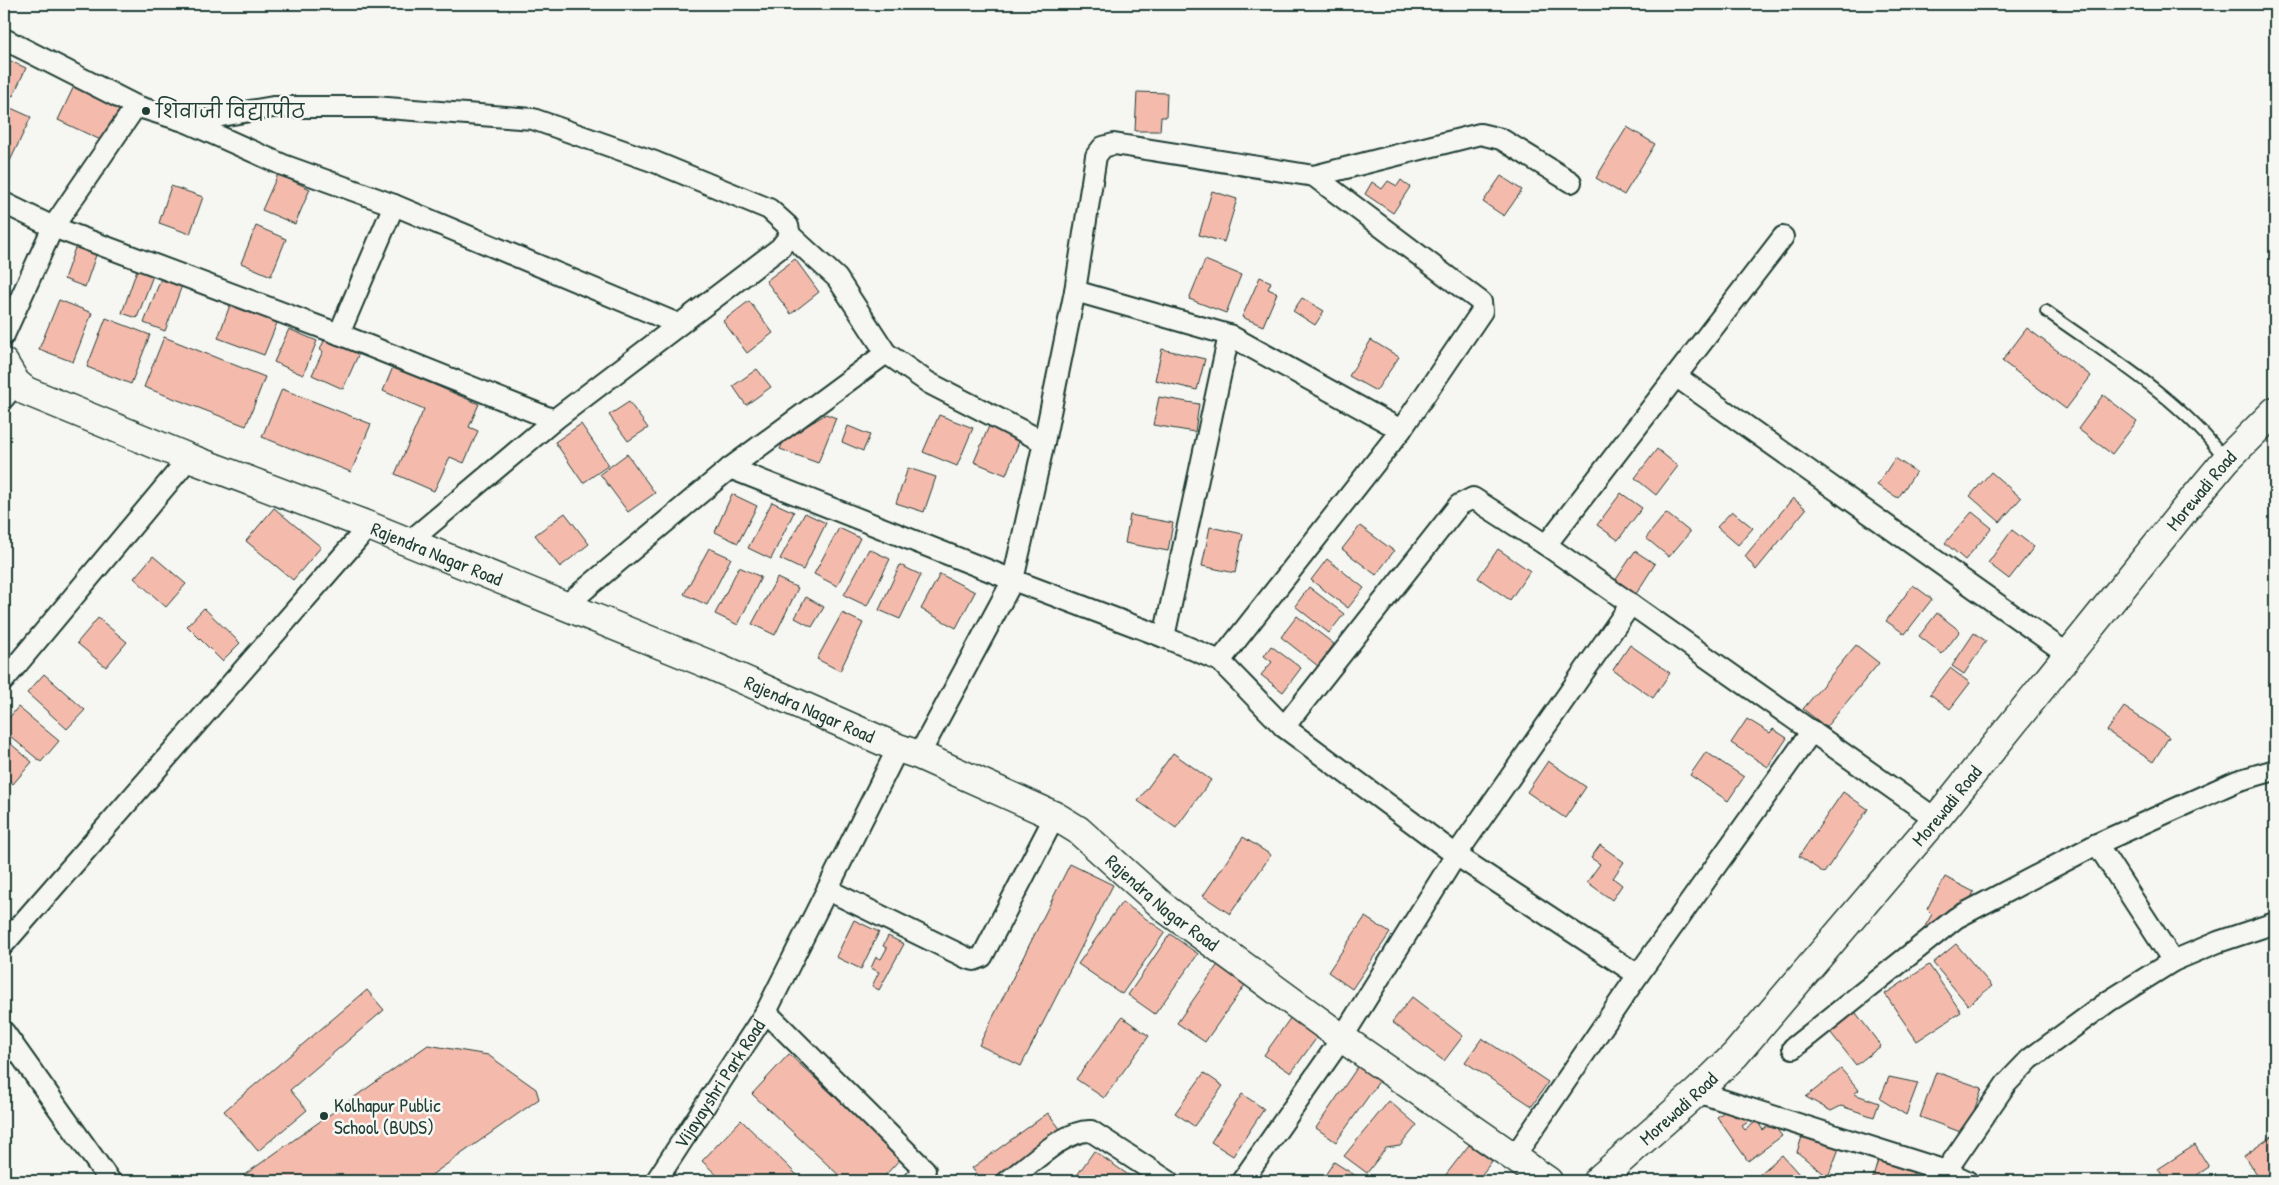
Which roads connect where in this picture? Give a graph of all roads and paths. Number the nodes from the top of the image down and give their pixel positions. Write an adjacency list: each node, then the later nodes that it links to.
1 (4, 39): 2 (street)
2 (136, 106): 3 (street); 8 (street)
3 (187, 122): 7 (street); 9 (street)
4 (1314, 176): 5 (street); 11 (street, Vijayayshri Park Road); 22 (street)
5 (1571, 182)
6 (4, 203): 8 (street)
7 (394, 204): 13 (street); 14 (street)
8 (53, 227): 14 (street); 15 (street)
9 (790, 235): 13 (street); 17 (street)
10 (1783, 237): 18 (street)
11 (1075, 291): 16 (street); 23 (street, Vijayayshri Park Road)
12 (2046, 311): 25 (lane)
13 (678, 324): 21 (street)
14 (339, 334): 21 (street)
15 (4, 335)
16 (1229, 335): 22 (street); 33 (street)
17 (886, 353): 23 (street); 26 (street)
18 (1677, 377): 29 (street); 34 (street)
19 (8, 382): 24 (street, Rajendra Nagar Road)
20 (2275, 411): 25 (street, Morewadi Road)
21 (554, 420): 28 (street)
22 (1401, 430): 35 (street)
23 (1044, 442): 30 (street, Vijayayshri Park Road)
24 (189, 458): 27 (street, Rajendra Nagar Road); 36 (street)
25 (2226, 460): 34 (street, Morewadi Road)
26 (730, 468): 30 (street); 32 (street)
27 (369, 526): 28 (street, Rajendra Nagar Road); 47 (street)
28 (409, 542): 32 (street, Rajendra Nagar Road)
29 (1546, 545): 31 (street); 37 (street)
30 (1013, 580): 33 (street); 39 (street, Vijayayshri Park Road)
31 (1631, 604): 38 (street); 44 (street)
32 (565, 606): 39 (street, Rajendra Nagar Road)
33 (1164, 637): 35 (street)
34 (2070, 655): 42 (street, Morewadi Road)
35 (1220, 661): 37 (street)
36 (4, 680)
37 (1284, 727): 44 (street)
38 (1812, 732): 42 (street); 49 (street)
39 (909, 751): 41 (street, Rajendra Nagar Road); 45 (street, Vijayayshri Park Road)
40 (2275, 770): 43 (street)
41 (1055, 816): 45 (street); 52 (street, Rajendra Nagar Road)
42 (1936, 819): 54 (street, Morewadi Road)
43 (2097, 844): 48 (street); 53 (street)
44 (1456, 854): 49 (street); 52 (street)
45 (828, 890): 50 (street, Vijayayshri Park Road)
46 (2275, 923): 48 (street)
47 (4, 944)
48 (2173, 961): 56 (street)
49 (1638, 974): 55 (street)
50 (766, 1012): 57 (street); 59 (street, Vijayayshri Park Road)
51 (4, 1032): 58 (street)
52 (1342, 1038): 55 (street, Rajendra Nagar Road); 62 (street)
53 (1793, 1048)
54 (1697, 1092): 56 (street); 63 (street, Morewadi Road)
55 (1530, 1173)
56 (1944, 1176): 64 (street)
57 (925, 1178)
58 (110, 1181)
59 (656, 1181)
60 (1008, 1181): 61 (street)
61 (1168, 1181)
62 (1242, 1181)
63 (1597, 1181)
64 (1967, 1181)

